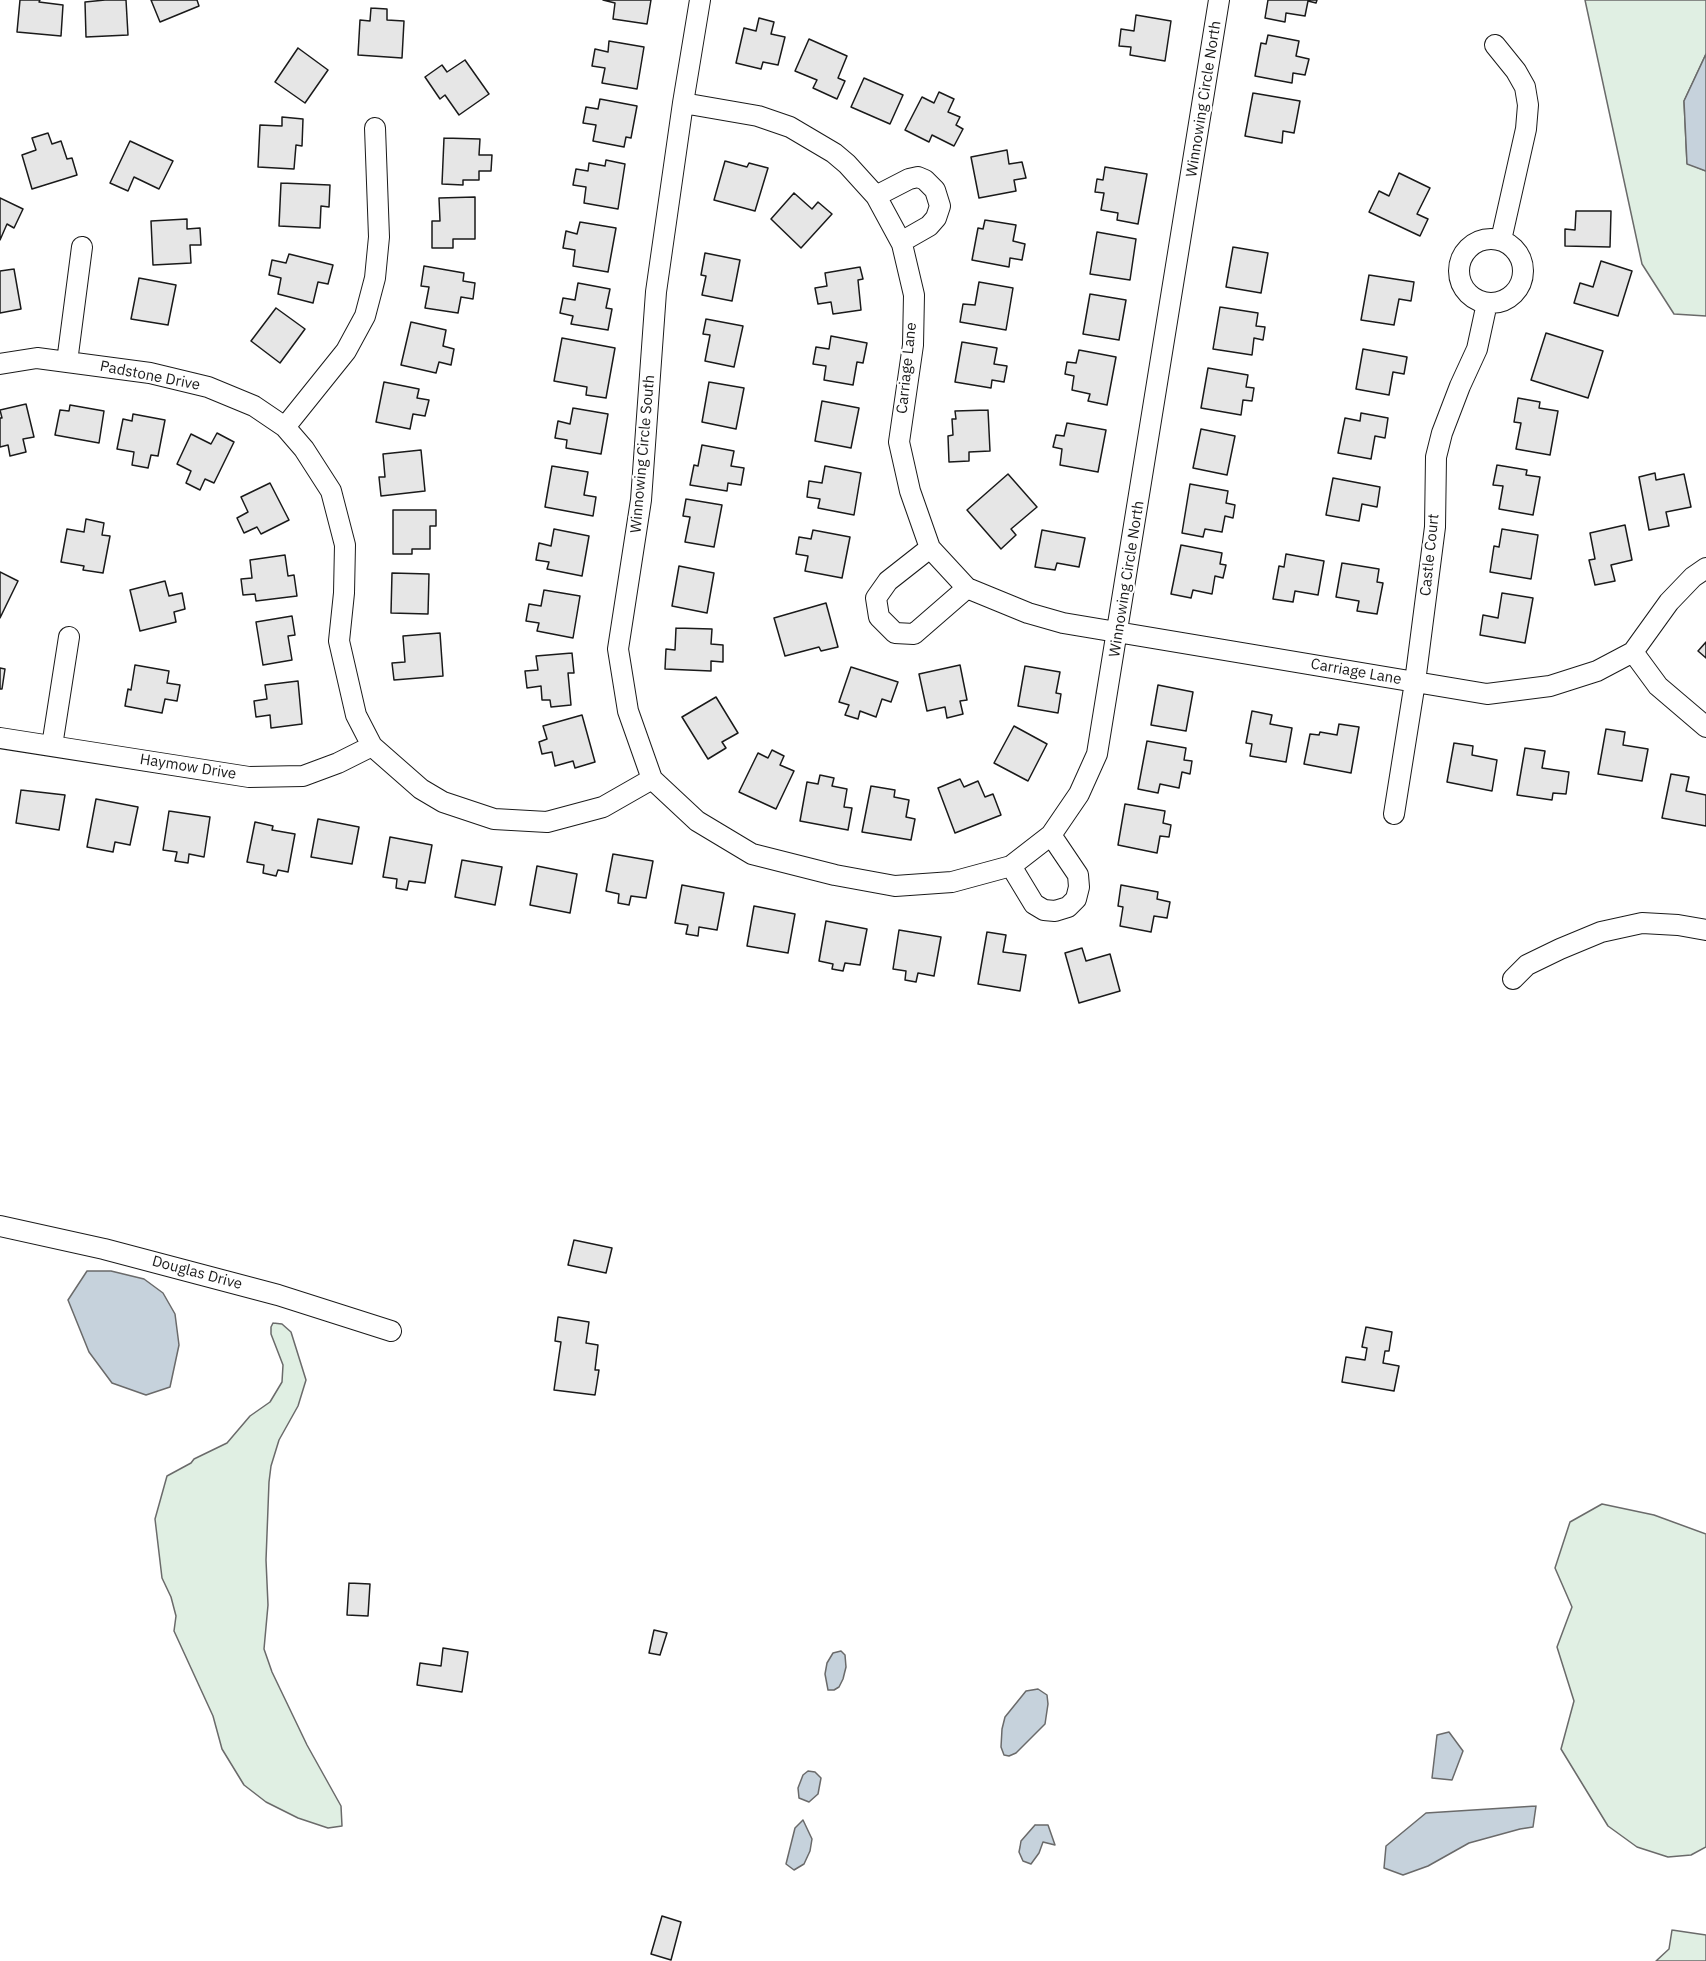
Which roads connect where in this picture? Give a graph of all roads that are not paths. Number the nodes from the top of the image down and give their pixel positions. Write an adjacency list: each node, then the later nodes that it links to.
1 (700, 0): 4 (street, Winnowing Circle South)
2 (1219, 0): 17 (street, Winnowing Circle North)
3 (1495, 45): 7 (street)
4 (683, 103): 6 (street, Carriage Lane); 25 (street, Winnowing Circle South)
5 (375, 128): 13 (street)
6 (876, 196): 8 (street, Carriage Lane); 8 (street)
7 (1501, 240): 10 (street); 10 (street)
8 (901, 242): 14 (street, Carriage Lane)
9 (82, 247): 11 (street)
10 (1487, 303): 20 (street, Castle Court)
11 (67, 362): 12 (street, Padstone Drive); 13 (street, Padstone Drive)
12 (0, 364)
13 (285, 427): 24 (street, Padstone Drive)
14 (930, 548): 16 (street, Carriage Lane); 16 (street)
15 (1706, 568): 19 (street, Carriage Lane)
16 (967, 588): 17 (street, Carriage Lane)
17 (1118, 633): 20 (street, Carriage Lane); 27 (street, Winnowing Circle North)
18 (69, 637): 23 (street)
19 (1633, 652): 20 (street, Carriage Lane); 21 (street)
20 (1415, 682): 26 (street, Castle Court)
21 (1706, 727)
22 (0, 738): 23 (street, Haymow Drive)
23 (52, 746): 24 (street, Haymow Drive)
24 (372, 746): 25 (street, Padstone Drive)
25 (652, 779): 28 (street, Winnowing Circle South)
26 (1394, 814)
27 (1051, 835): 29 (street, Winnowing Circle North); 29 (street)
28 (752, 854): 29 (street, Winnowing Circle North)
29 (1011, 866)
30 (1706, 930): 31 (street)
31 (1513, 979)
32 (0, 1226): 33 (street, Douglas Drive)
33 (391, 1331)

